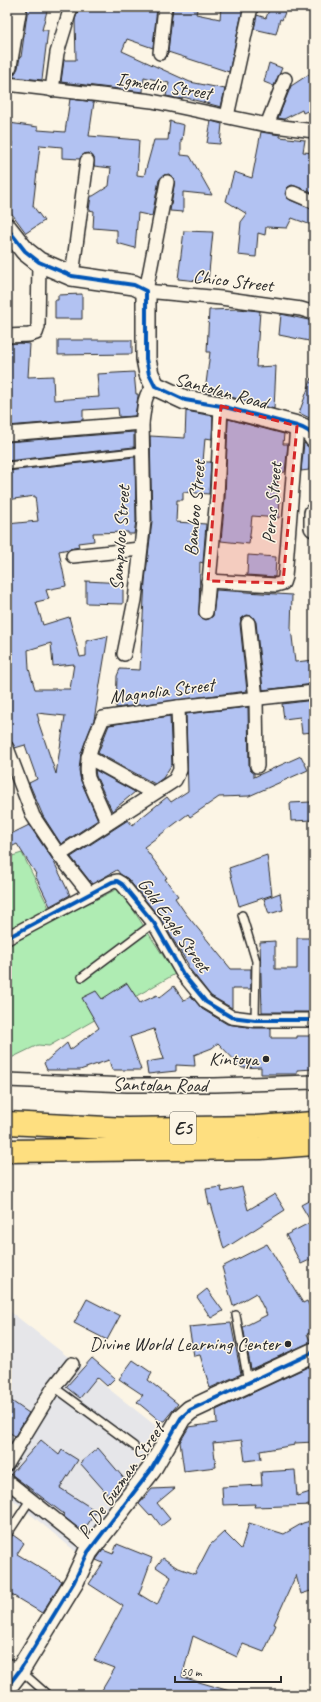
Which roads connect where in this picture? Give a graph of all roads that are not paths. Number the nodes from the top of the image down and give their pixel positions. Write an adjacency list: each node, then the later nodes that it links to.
1 (17, 7): 6 (street)
2 (71, 7): 9 (street)
3 (165, 7): 5 (street)
4 (251, 7): 10 (street)
5 (160, 53)
6 (7, 66)
7 (285, 79): 11 (street)
8 (7, 84): 9 (street, Igmedio Street)
9 (52, 90): 10 (street, Igmedio Street)
10 (227, 116): 11 (street, Igmedio Street)
11 (267, 124): 12 (street, Igmedio Street)
12 (314, 131)
13 (87, 161): 19 (street)
14 (167, 182): 20 (street)
15 (293, 193): 16 (street)
16 (314, 202)
17 (7, 228): 18 (street)
18 (40, 262): 19 (street); 22 (street)
19 (72, 276): 20 (street)
20 (146, 291): 21 (street, Chico Street); 23 (street, Santolan Road)
21 (314, 313)
22 (7, 336)
23 (155, 386): 24 (street, Santolan Road); 25 (street, Sampaloc Street)
24 (221, 406): 26 (street, Santolan Road); 35 (street, Bamboo Street)
25 (142, 423): 27 (street); 29 (street, Sampaloc Street)
26 (297, 426): 28 (street, Santolan Road); 35 (street, Peras Street)
27 (7, 434)
28 (314, 438)
29 (143, 451): 30 (lane); 33 (street, Sampaloc Street)
30 (7, 466)
31 (314, 513): 32 (street)
32 (314, 527)
33 (140, 549): 34 (street); 38 (street, Sampaloc Street)
34 (73, 556)
35 (208, 581): 36 (street, Bamboo Street)
36 (206, 612)
37 (248, 623): 40 (street)
38 (124, 654)
39 (314, 692): 40 (street, Magnolia Street)
40 (256, 699): 41 (street, Magnolia Street); 44 (street)
41 (178, 707): 43 (street, Magnolia Street); 45 (street)
42 (7, 748): 47 (street)
43 (88, 757): 45 (street); 46 (street, Magnolia Street)
44 (257, 766)
45 (153, 793): 46 (street)
46 (108, 823): 47 (street)
47 (59, 855): 48 (street)
48 (90, 894): 50 (street, Gold Eagle Street); 51 (street, Gold Eagle Street)
49 (242, 915): 53 (lane)
50 (154, 923): 52 (lane); 53 (street, Gold Eagle Street)
51 (7, 938)
52 (82, 977)
53 (255, 1020): 54 (street, Gold Eagle Street)
54 (314, 1020)
55 (7, 1080): 56 (street, Santolan Road)
56 (314, 1082)
57 (7, 1123): 58 (highway, E5)
58 (314, 1123)
59 (314, 1144): 60 (highway, E5)
60 (7, 1151)
61 (236, 1315): 64 (lane)
62 (314, 1352): 64 (street, P. De Guzman Street)
63 (72, 1364): 65 (street)
64 (248, 1382): 71 (street, P. De Guzman Street)
65 (54, 1387): 66 (lane); 67 (street)
66 (134, 1446)
67 (7, 1464)
68 (7, 1481): 69 (street)
69 (30, 1500): 70 (lane); 71 (street)
70 (7, 1535)
71 (91, 1548): 72 (street, P. De Guzman Street)
72 (13, 1665): 73 (street, P. De Guzman Street); 74 (lane)
73 (7, 1687)
74 (48, 1695)

